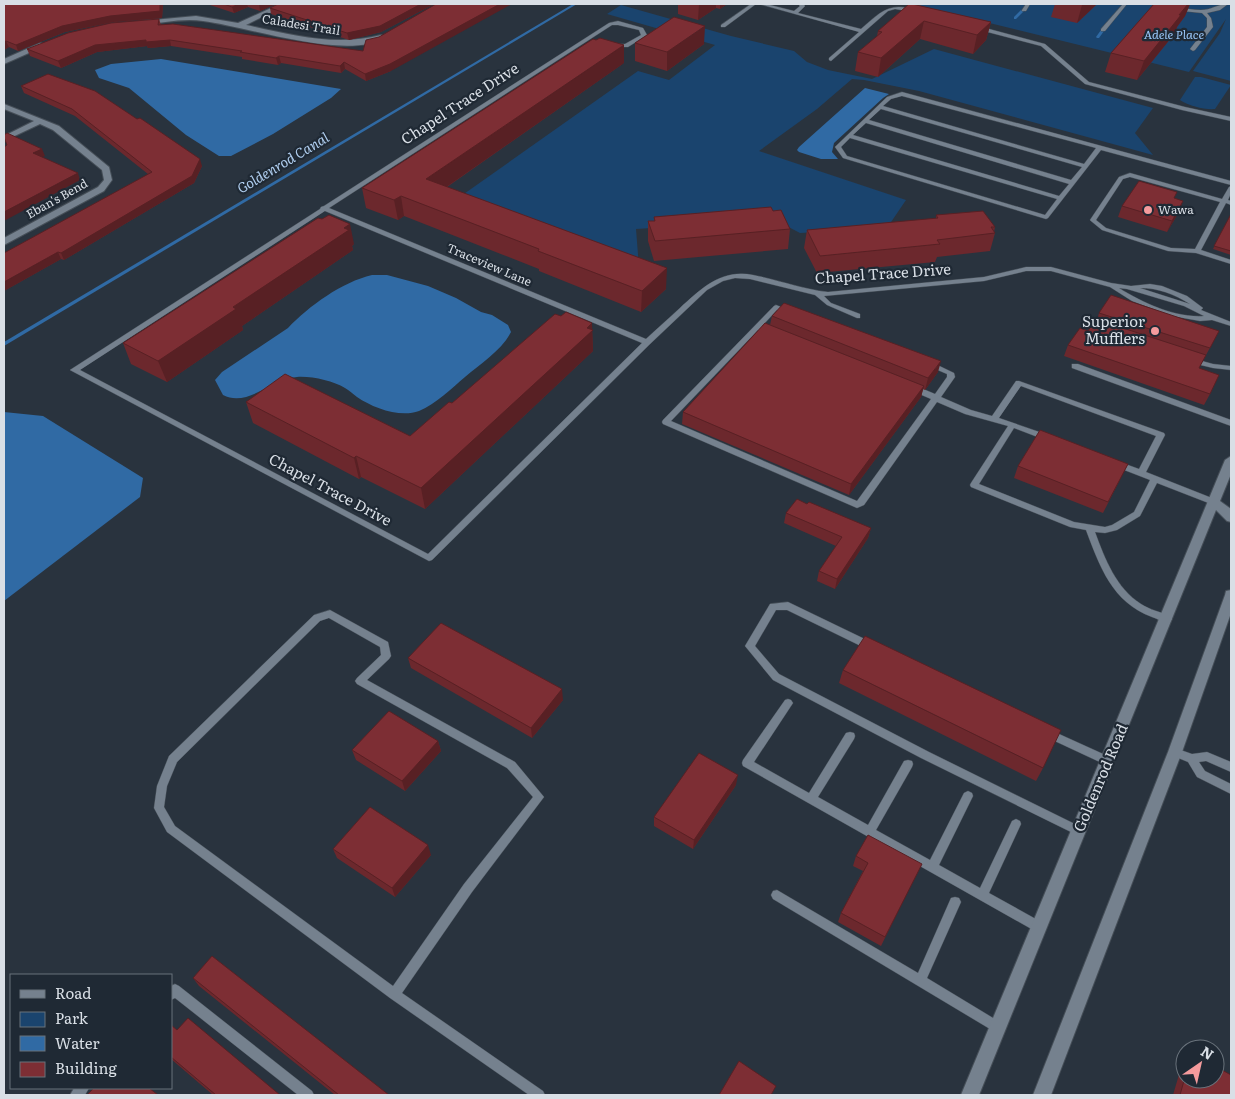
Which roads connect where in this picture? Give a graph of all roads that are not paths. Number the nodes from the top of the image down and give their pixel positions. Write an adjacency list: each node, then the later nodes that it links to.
1 (285, 4): 15 (main road)
2 (754, 4): 16 (lane)
3 (762, 4): 12 (lane)
4 (800, 4): 12 (lane)
5 (1028, 4): 10 (lane)
6 (1125, 4): 18 (lane)
7 (1155, 4): 9 (lane)
8 (1226, 4): 11 (lane)
9 (1169, 5): 11 (lane)
10 (1024, 10)
11 (1204, 12): 23 (lane)
12 (795, 13): 20 (lane)
13 (924, 14): 20 (lane)
14 (133, 24): 15 (main road, Caladesi Trail)
15 (240, 26): 19 (main road, Caladesi Trail)
16 (724, 26)
17 (969, 26): 28 (lane)
18 (1103, 30)
19 (392, 31)
20 (862, 31): 24 (lane)
21 (52, 42): 25 (main road)
22 (611, 45): 40 (lane, Chapel Trace Drive)
23 (1193, 49)
24 (831, 59)
25 (4, 62)
26 (4, 106): 29 (main road, Eban's Bend)
27 (879, 107): 30 (lane); 33 (lane); 34 (lane)
28 (1231, 119)
29 (40, 121): 32 (main road); 41 (main road, Eban's Bend)
30 (864, 121): 31 (lane); 35 (lane)
31 (850, 136): 38 (lane); 38 (lane)
32 (4, 139)
33 (1100, 147): 34 (lane); 36 (lane)
34 (1086, 166): 35 (lane)
35 (1073, 183): 38 (lane)
36 (1231, 183)
37 (1231, 188): 39 (lane)
38 (1061, 198)
39 (1228, 202): 42 (lane); 42 (lane)
40 (323, 208): 52 (lane, Traceview Lane); 52 (lane, Chapel Trace Drive)
41 (4, 242)
42 (1197, 251): 43 (lane)
43 (1231, 262)
44 (1111, 285): 45 (lane, Chapel Trace Drive); 48 (lane, Chapel Trace Drive); 48 (lane, Chapel Trace Drive)
45 (818, 294): 47 (lane); 52 (lane, Chapel Trace Drive)
46 (794, 314): 50 (lane)
47 (857, 316)
48 (1211, 318): 49 (lane, Chapel Trace Drive)
49 (1231, 324)
50 (757, 327): 51 (lane); 58 (lane)
51 (777, 335)
52 (646, 342)
53 (1187, 358): 56 (lane)
54 (919, 359): 58 (lane)
55 (1075, 366): 60 (lane)
56 (1231, 368)
57 (901, 383): 58 (lane)
58 (937, 398): 59 (lane)
59 (994, 419): 61 (lane); 65 (lane)
60 (1231, 423)
61 (1012, 425): 62 (lane); 69 (lane)
62 (1058, 442)
63 (1231, 460): 67 (main road, Goldenrod Road)
64 (1113, 462): 65 (lane)
65 (1141, 473): 66 (lane)
66 (1155, 478): 67 (lane); 69 (lane)
67 (1214, 502): 68 (main road); 71 (main road, Goldenrod Road)
68 (1231, 518)
69 (1090, 529): 71 (lane)
70 (1231, 595): 76 (main road)
71 (1167, 619): 78 (main road, Goldenrod Road)
72 (876, 649): 86 (lane)
73 (788, 703): 83 (lane)
74 (1034, 726): 78 (lane)
75 (850, 736): 83 (lane)
76 (1175, 752): 77 (lane); 99 (main road)
77 (1192, 760): 80 (lane); 81 (lane)
78 (1108, 761): 86 (main road, Goldenrod Road)
79 (908, 764): 85 (lane)
80 (1231, 767)
81 (1231, 789)
82 (968, 796): 87 (lane)
83 (812, 799): 85 (lane)
84 (1016, 824): 88 (lane)
85 (870, 831): 87 (lane)
86 (1078, 831): 91 (main road, Goldenrod Road)
87 (932, 866): 88 (lane)
88 (983, 894): 91 (lane)
89 (777, 895): 92 (lane)
90 (955, 902): 92 (lane)
91 (1039, 927): 95 (main road, Goldenrod Road)
92 (920, 981): 95 (lane)
93 (172, 993): 96 (lane)
94 (394, 994): 94 (lane); 97 (lane)
95 (999, 1028): 98 (main road, Goldenrod Road)
96 (308, 1095)
97 (539, 1095)
98 (970, 1095)
99 (1042, 1095)

